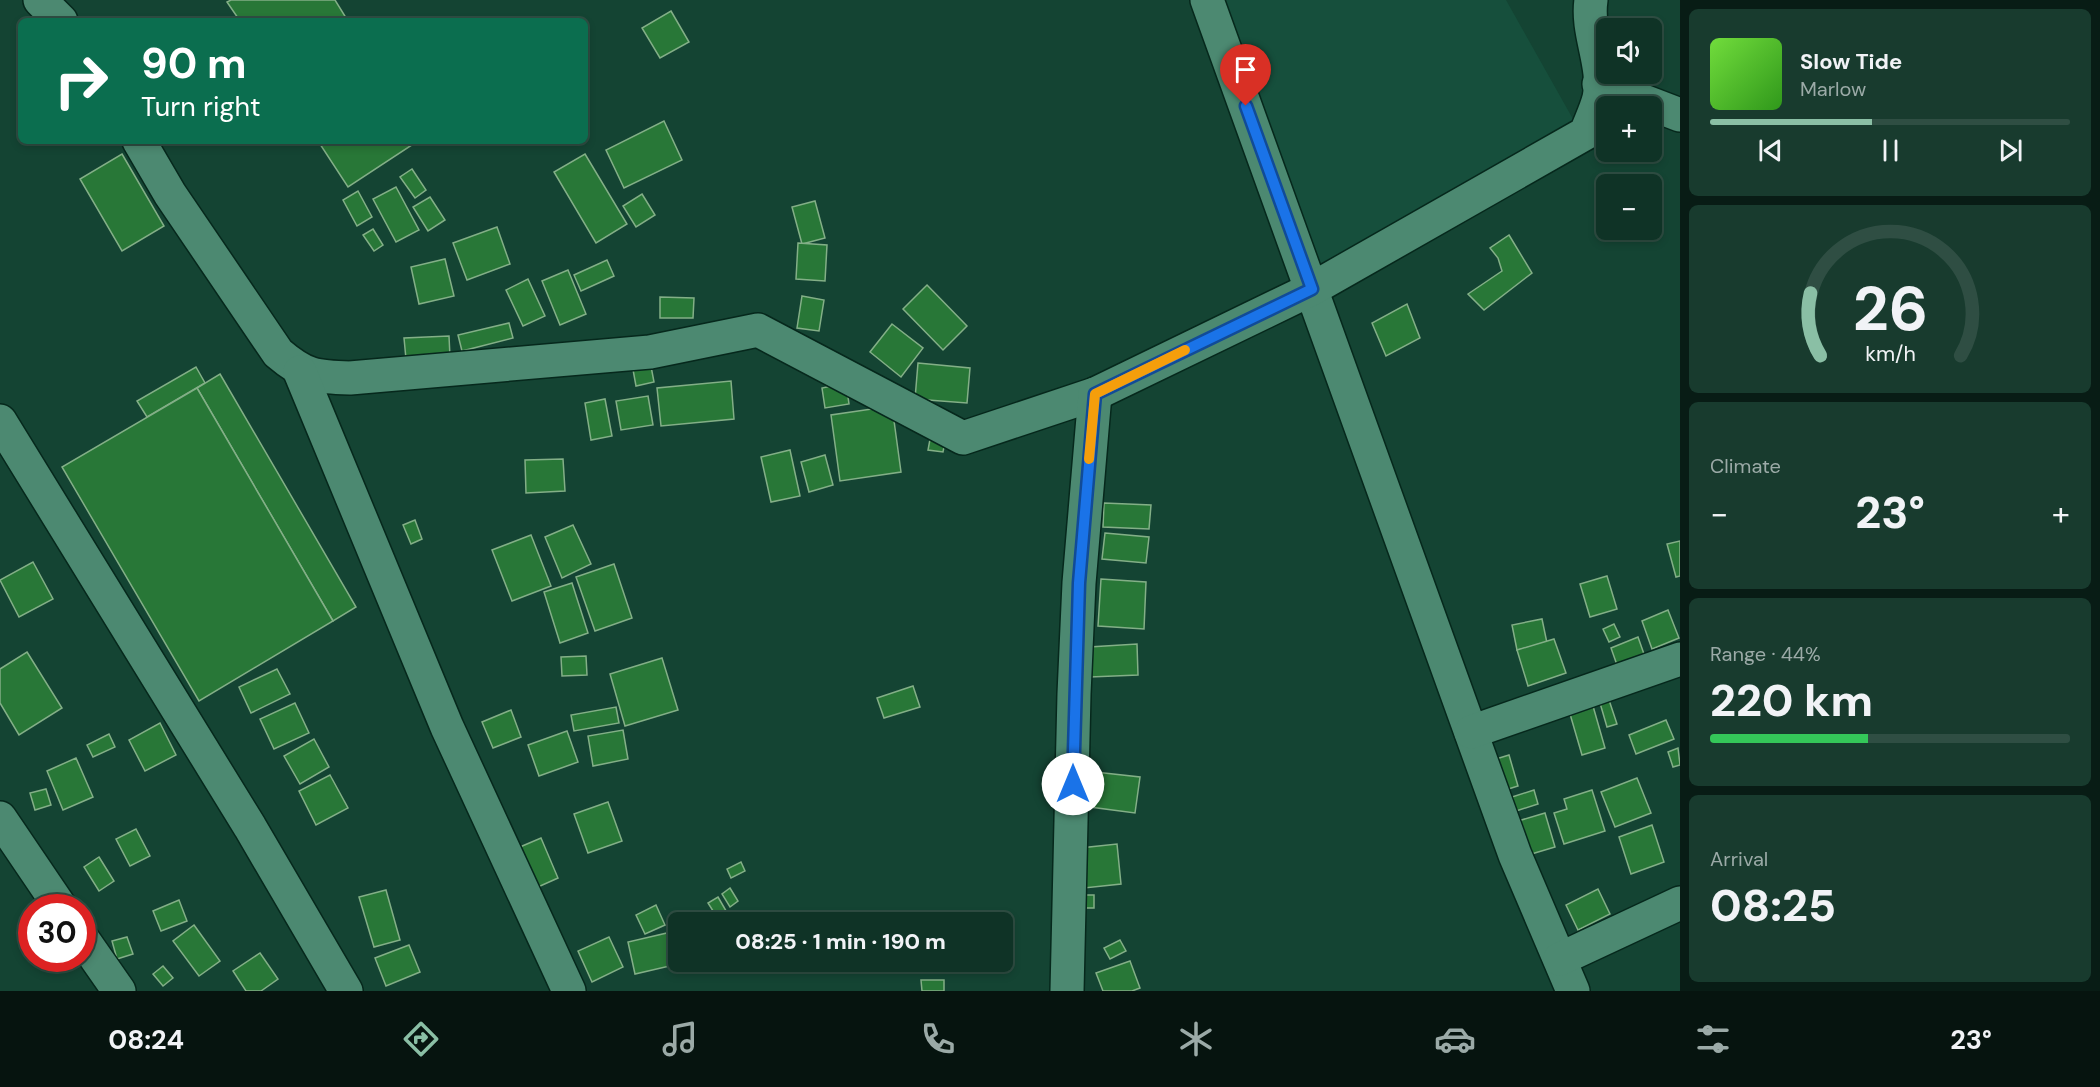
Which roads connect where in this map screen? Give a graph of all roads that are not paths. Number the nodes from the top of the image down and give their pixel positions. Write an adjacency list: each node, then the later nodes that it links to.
1 (40, 0): 4 (street)
2 (1206, 0): 9 (street)
3 (1591, 0): 5 (street)
4 (58, 18)
5 (1596, 56)
6 (1599, 84): 7 (street); 9 (street)
7 (1680, 116)
8 (141, 144): 10 (street)
9 (1312, 289): 11 (street); 14 (street)
10 (300, 372): 11 (street); 22 (street)
11 (1095, 394): 23 (street)
12 (0, 421): 21 (street)
13 (1680, 659): 14 (street)
14 (1471, 732): 19 (street)
15 (0, 818): 16 (street)
16 (52, 894)
17 (1680, 903): 19 (street)
18 (96, 958): 20 (street)
19 (1560, 959): 24 (street)
20 (119, 991)
21 (346, 991)
22 (569, 991)
23 (1067, 991)
24 (1573, 991)

